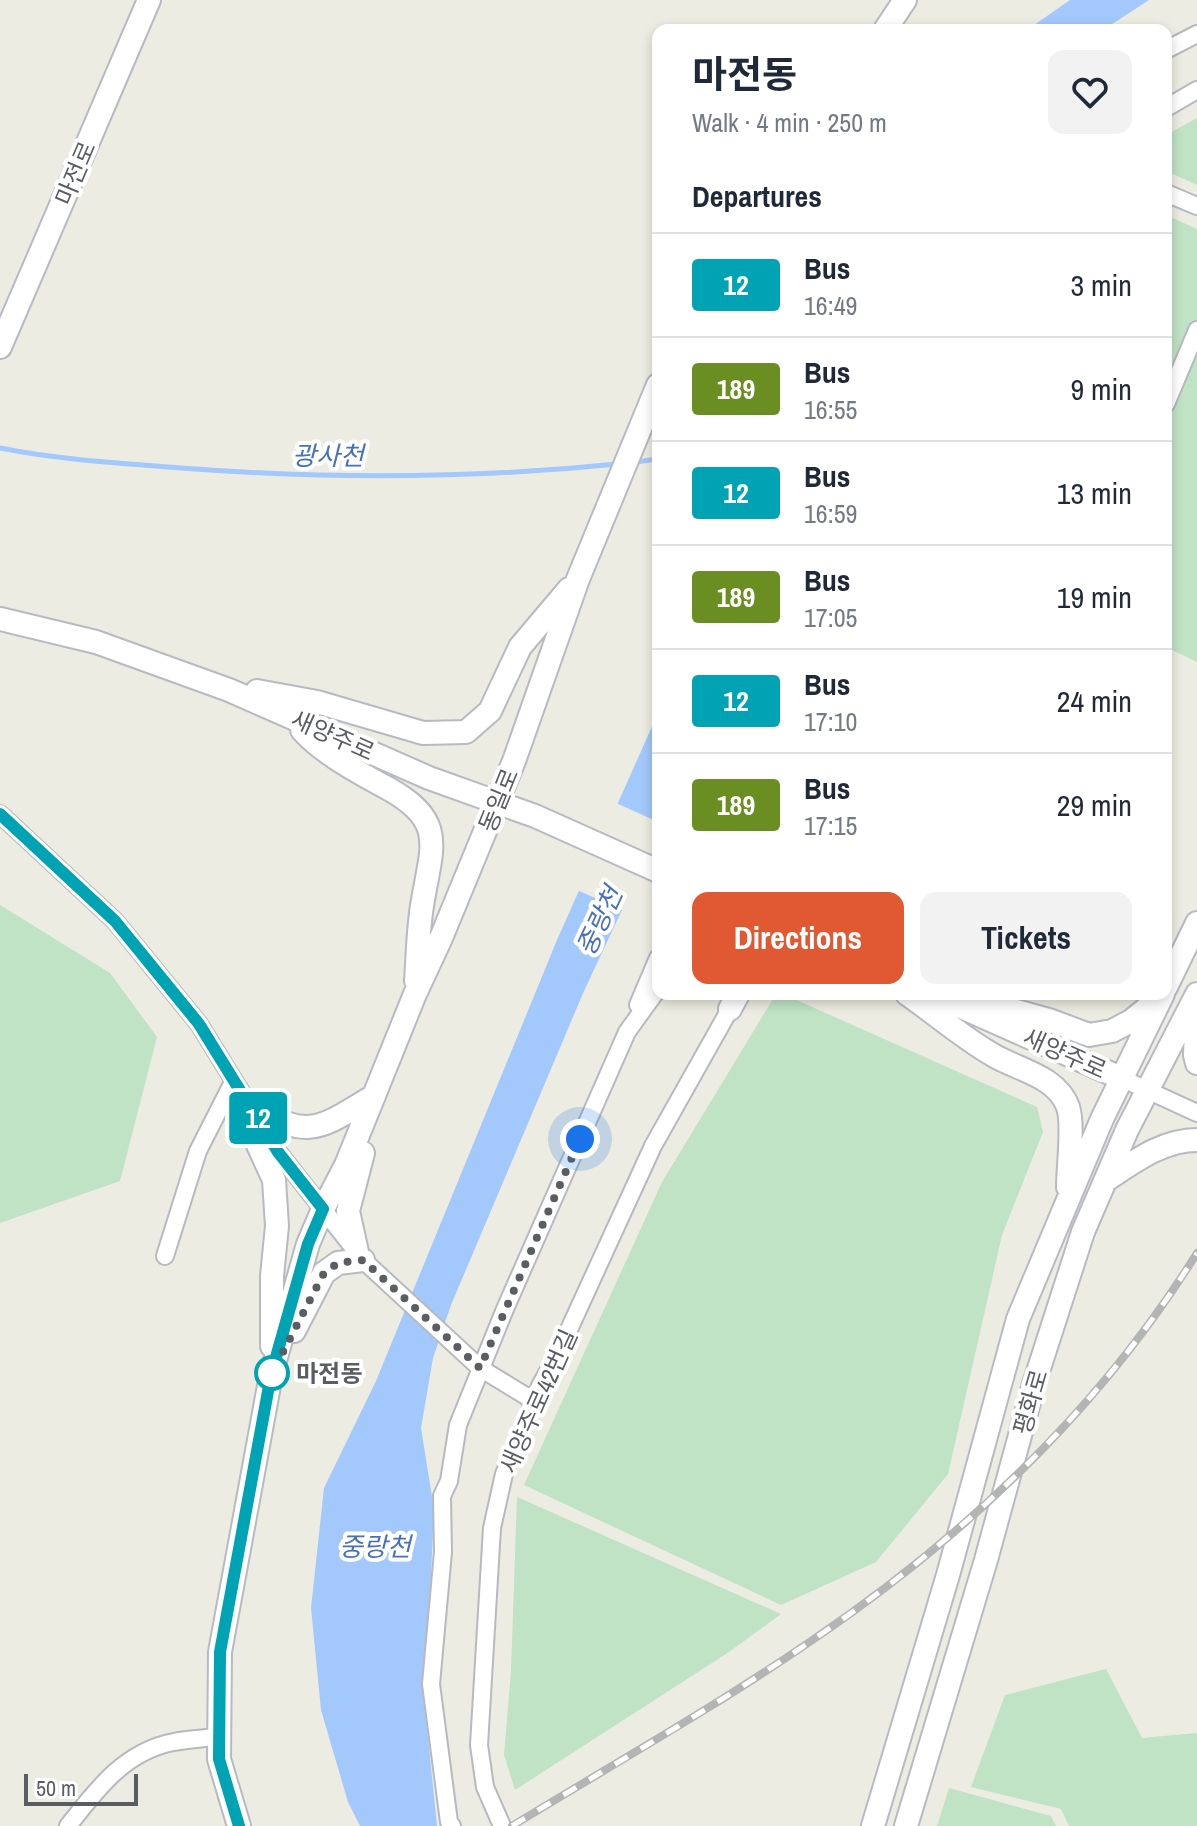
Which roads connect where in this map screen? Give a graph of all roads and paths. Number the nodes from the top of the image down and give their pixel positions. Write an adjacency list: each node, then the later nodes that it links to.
1 (149, 0): 11 (main road, 마전로)
2 (905, 0): 3 (main road)
3 (889, 24)
4 (1197, 34): 5 (street)
5 (1172, 47)
6 (1197, 90): 7 (street)
7 (1172, 105)
8 (1172, 196): 9 (street)
9 (1197, 206)
10 (1197, 330): 12 (street)
11 (0, 347)
12 (1172, 390)
13 (652, 397): 14 (main road, 동일로)
14 (578, 579): 18 (main road, 동일로); 19 (main road)
15 (0, 619): 16 (main road, 새양주로)
16 (31, 627): 17 (main road); 19 (main road, 새양주로)
17 (0, 635)
18 (553, 650): 21 (main road, 동일로); 23 (main road)
19 (211, 683): 20 (main road, 새양주로)
20 (296, 719): 21 (main road, 새양주로); 29 (main road)
21 (496, 803): 23 (main road, 새양주로); 26 (main road, 동일로)
22 (0, 814): 42 (street)
23 (534, 816): 24 (main road, 새양주로); 26 (main road)
24 (652, 868)
25 (1197, 923): 28 (main road, 평화로)
26 (441, 938): 29 (main road, 동일로)
27 (652, 972): 39 (street)
28 (1172, 974)
29 (415, 994): 43 (main road, 동일로)
30 (1197, 994): 44 (main road, 평화로)
31 (652, 997): 39 (street)
32 (733, 1000): 55 (street, 새양주로42번길)
33 (915, 1000): 49 (main road)
34 (945, 1000): 41 (main road, 새양주로)
35 (977, 1000): 36 (main road)
36 (1155, 1000)
37 (1160, 1000): 41 (main road, 평화로)
38 (1197, 1004): 40 (main road)
39 (627, 1032): 53 (street)
40 (1197, 1063)
41 (1123, 1079): 44 (street, 새양주로); 49 (main road, 평화로)
42 (234, 1080): 45 (street); 51 (street)
43 (377, 1087): 45 (main road); 50 (main road, 동일로); 52 (main road)
44 (1149, 1090): 46 (street, 새양주로); 48 (main road, 평화로)
45 (251, 1105): 50 (street); 54 (main road)
46 (1197, 1113)
47 (1197, 1140): 48 (main road)
48 (1106, 1180): 62 (main road, 평화로)
49 (1068, 1198): 61 (main road, 평화로)
50 (323, 1209): 52 (street); 54 (main road, 동일로)
51 (165, 1256)
52 (360, 1256): 53 (street); 54 (main road)
53 (480, 1368): 55 (street); 59 (street)
54 (271, 1375): 56 (main road)
55 (534, 1401): 60 (street, 새양주로42번길)
56 (218, 1736): 57 (street); 58 (main road)
57 (68, 1826)
58 (239, 1826)
59 (452, 1826)
60 (502, 1826)
61 (873, 1826)
62 (906, 1826)

